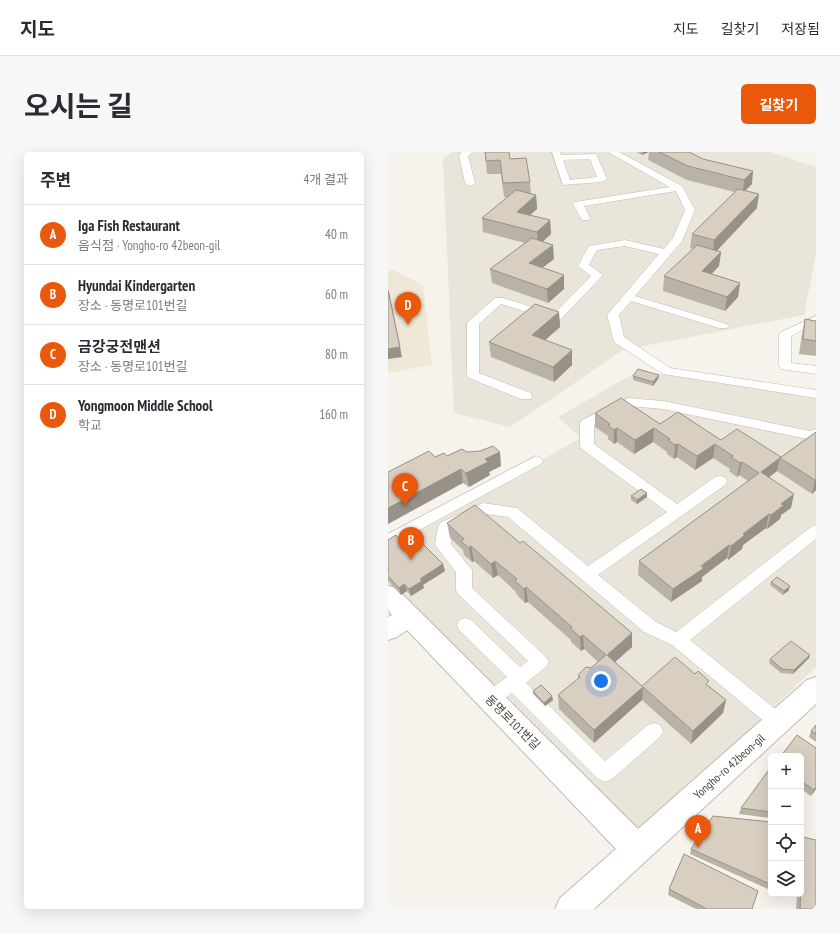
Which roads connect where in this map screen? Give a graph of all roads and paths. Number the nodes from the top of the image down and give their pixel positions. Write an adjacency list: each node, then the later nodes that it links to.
1 (469, 152): 4 (lane)
2 (612, 152): 5 (lane)
3 (557, 155): 3 (lane)
4 (470, 183)
5 (679, 188): 6 (lane); 7 (lane)
6 (585, 218)
7 (666, 252): 8 (lane); 13 (lane)
8 (628, 297): 10 (lane); 12 (lane)
9 (816, 319): 11 (lane)
10 (723, 326)
11 (816, 370)
12 (816, 394)
13 (526, 396)
14 (816, 433): 17 (lane)
15 (536, 461): 19 (lane)
16 (720, 481): 17 (lane)
17 (677, 512): 20 (lane)
18 (816, 531): 24 (lane)
19 (388, 541)
20 (588, 574): 24 (lane); 25 (lane)
21 (388, 595): 22 (street, 동명로101번길)
22 (399, 623): 27 (street, 동명로101번길)
23 (465, 625): 25 (lane)
24 (678, 640): 28 (lane)
25 (516, 680): 27 (lane); 29 (lane)
26 (816, 688): 28 (street, Yongho-ro 42beon-gil)
27 (491, 699): 30 (street, 동명로101번길)
28 (778, 722): 30 (street, Yongho-ro 42beon-gil)
29 (654, 731)
30 (637, 850): 31 (street, Yongho-ro 42beon-gil)
31 (572, 909)

